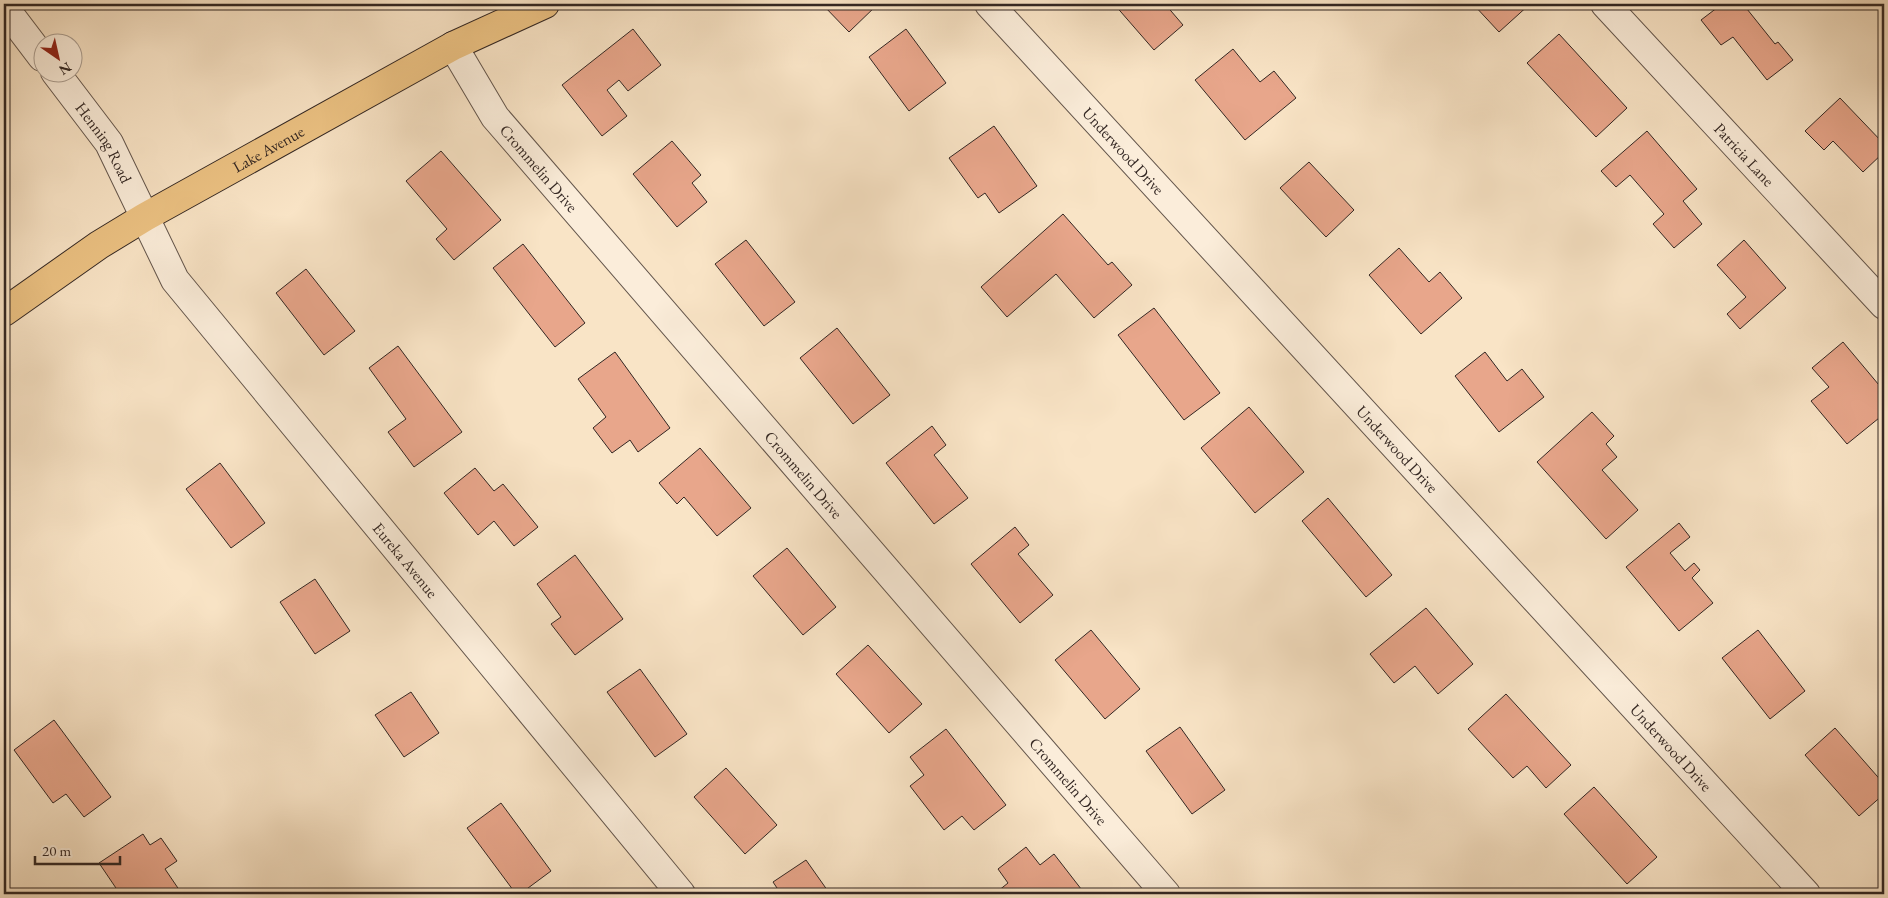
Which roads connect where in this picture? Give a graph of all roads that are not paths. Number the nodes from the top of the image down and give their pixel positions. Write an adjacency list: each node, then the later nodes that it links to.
1 (545, 4): 6 (main road, Lake Avenue)
2 (989, 4): 13 (street, Underwood Drive)
3 (1605, 4): 9 (street, Patricia Lane)
4 (4, 7): 5 (street)
5 (32, 44)
6 (454, 46): 8 (main road, Lake Avenue); 12 (street, Crommelin Drive)
7 (62, 82): 8 (street, Henning Road)
8 (145, 217): 10 (main road, Lake Avenue); 11 (street, Eureka Avenue)
9 (1884, 305)
10 (4, 312)
11 (680, 894)
12 (1166, 894)
13 (1806, 894)

